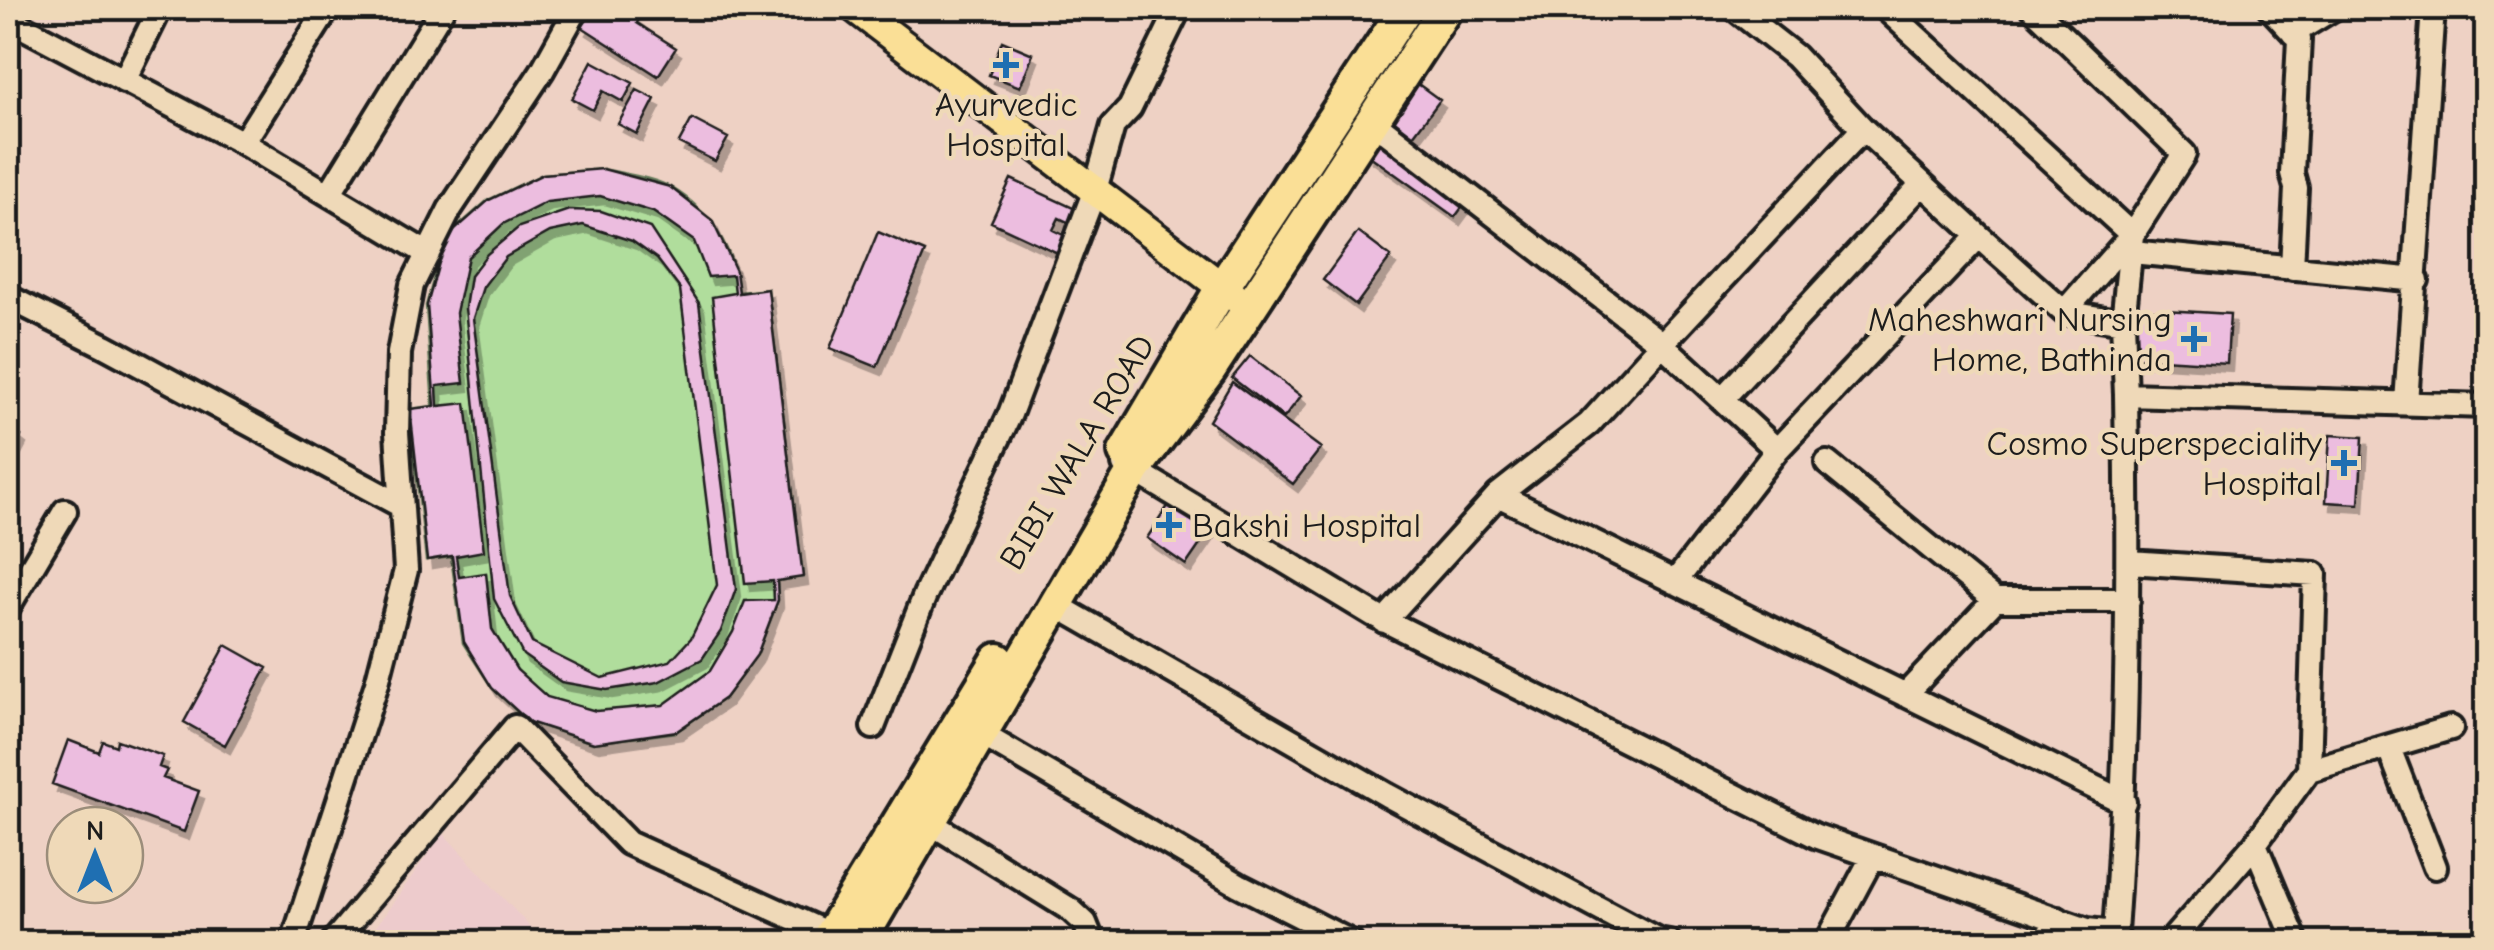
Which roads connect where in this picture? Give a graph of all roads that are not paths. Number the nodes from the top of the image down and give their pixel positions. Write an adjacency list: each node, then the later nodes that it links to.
1 (160, 8): 17 (street)
2 (328, 8): 20 (street)
3 (443, 8): 23 (street)
4 (577, 8): 26 (street)
5 (855, 8): 22 (main road)
6 (1179, 8): 22 (street)
7 (1406, 8): 29 (highway, BIBI WALA ROAD)
8 (1446, 8): 18 (highway)
9 (1734, 8): 19 (street)
10 (1885, 8): 25 (street)
11 (2033, 8): 25 (street)
12 (2270, 8): 16 (street)
13 (2334, 8): 16 (street)
14 (2433, 8): 28 (street)
15 (8, 19): 17 (street)
16 (2294, 33): 27 (street)
17 (124, 81): 20 (street)
18 (1372, 121): 31 (highway); 34 (street)
19 (1864, 129): 21 (street); 34 (street)
20 (243, 144): 23 (street)
21 (1921, 184): 24 (street); 36 (street)
22 (1095, 190): 29 (main road); 53 (street)
23 (330, 194): 26 (street)
24 (1980, 236): 32 (street); 39 (street)
25 (2132, 243): 27 (street); 32 (street); 33 (street)
26 (428, 254): 43 (street)
27 (2292, 268): 28 (street)
28 (2417, 280): 37 (street)
29 (1222, 288): 31 (main road); 41 (highway, BIBI WALA ROAD)
30 (8, 297): 43 (street)
31 (1249, 308): 41 (highway)
32 (2064, 312): 33 (street)
33 (2123, 322): 35 (street)
34 (1662, 344): 36 (street); 42 (street)
35 (2126, 395): 37 (street); 45 (street)
36 (1722, 399): 39 (street)
37 (2406, 403): 38 (street)
38 (2486, 406)
39 (1777, 450): 46 (street)
40 (1827, 463): 47 (street)
41 (1127, 466): 49 (highway); 51 (street); 65 (highway, BIBI WALA ROAD)
42 (1498, 495): 46 (street); 51 (street)
43 (400, 505): 67 (street)
44 (65, 511): 50 (street)
45 (2129, 562): 48 (street); 57 (street)
46 (1675, 582): 52 (street)
47 (1995, 600): 48 (street); 52 (street)
48 (2128, 600): 58 (street)
49 (1056, 605): 55 (highway); 70 (street)
50 (8, 606)
51 (1384, 621): 61 (street)
52 (1905, 695): 58 (street)
53 (872, 727)
54 (2451, 728): 56 (street)
55 (981, 734): 59 (highway); 69 (street)
56 (2389, 748): 57 (street); 62 (street)
57 (2309, 771): 60 (street)
58 (2124, 802): 64 (street)
59 (929, 822): 65 (highway); 66 (street)
60 (2256, 844): 73 (street); 74 (street)
61 (1873, 856): 63 (street); 71 (street)
62 (2435, 867)
63 (2058, 920): 64 (street); 72 (street)
64 (2118, 938)
65 (841, 941): 68 (street)
66 (1092, 941)
67 (293, 942)
68 (333, 942)
69 (1351, 942)
70 (1669, 942)
71 (1828, 942)
72 (2044, 942)
73 (2170, 942)
74 (2296, 942)

